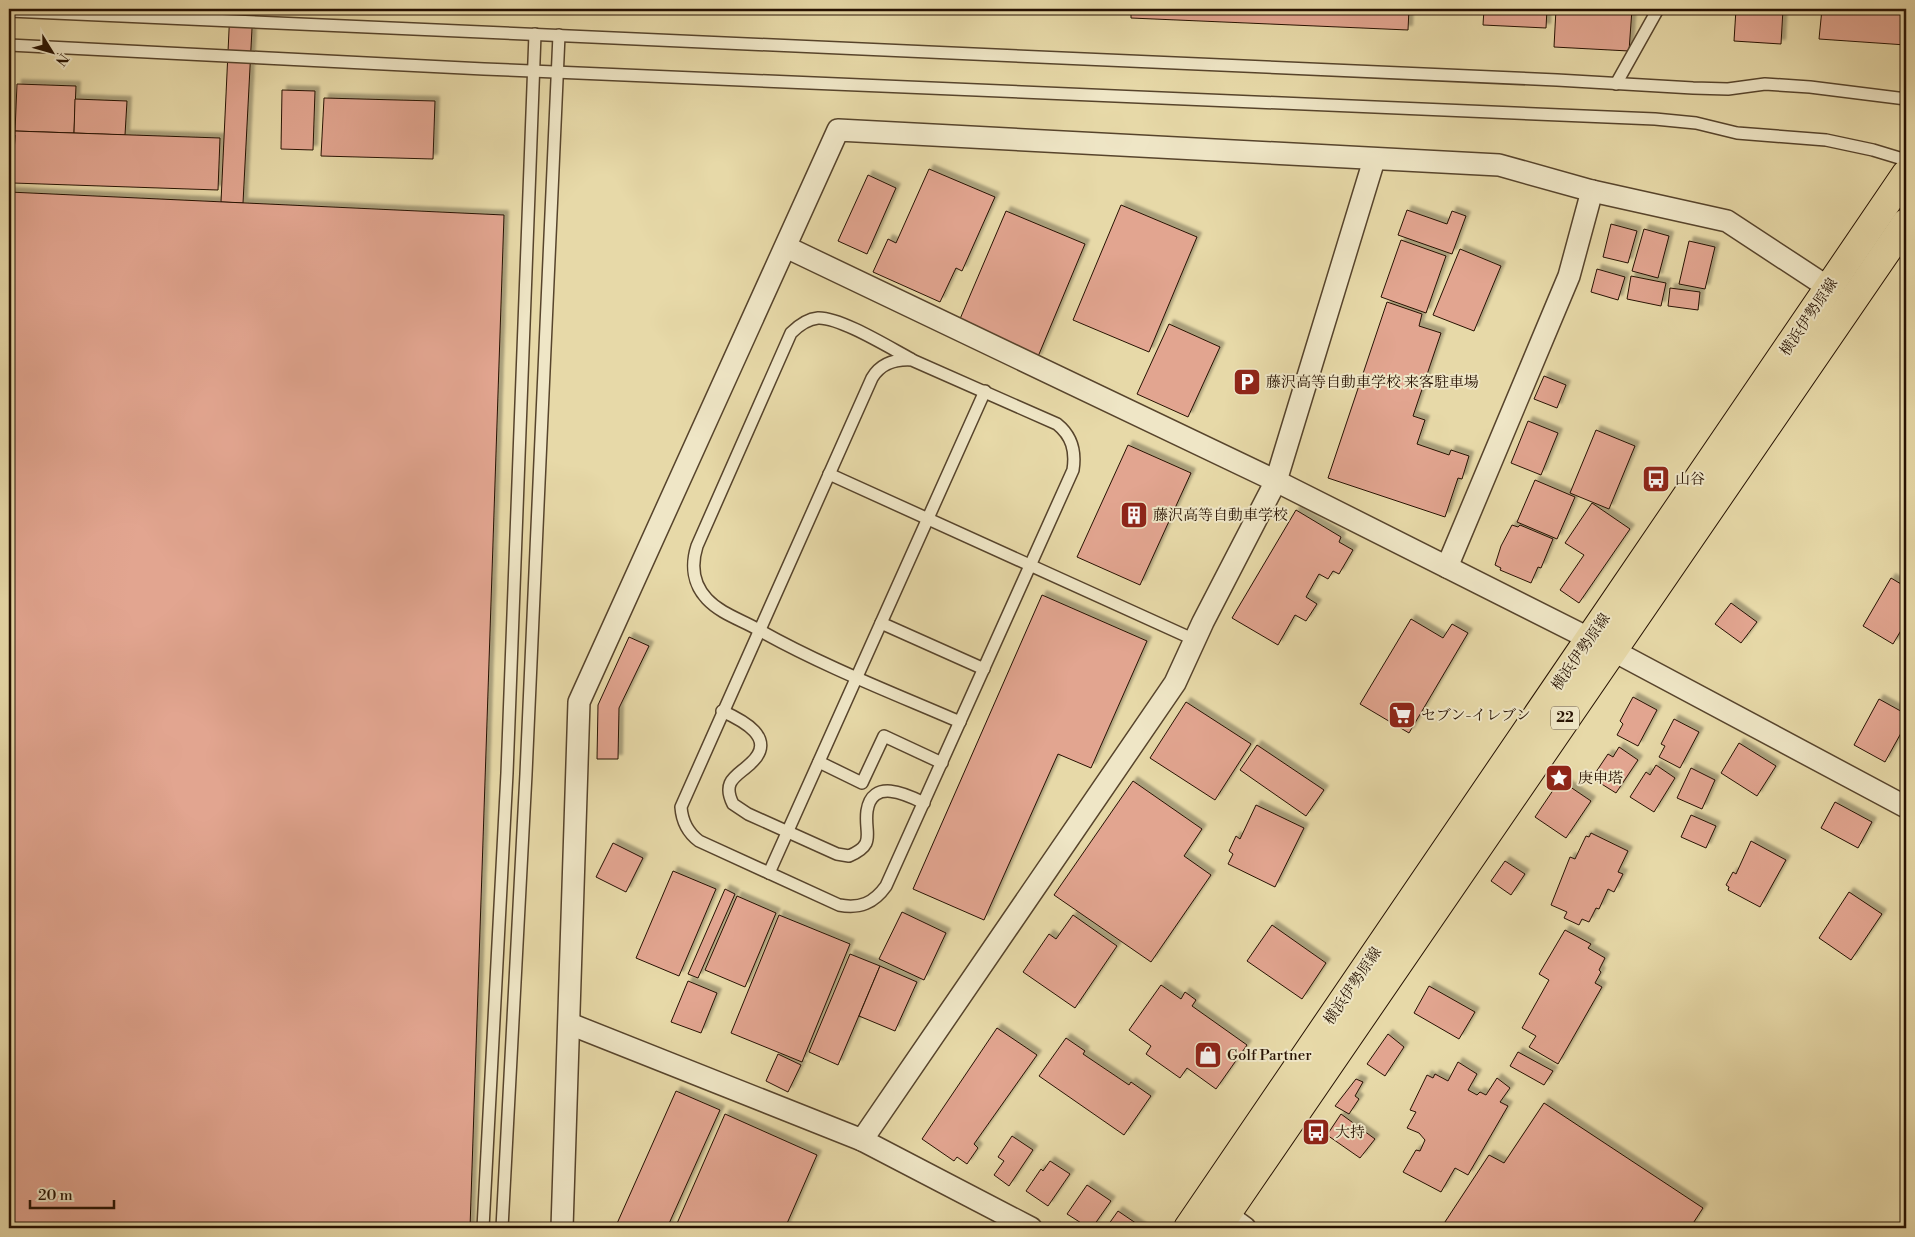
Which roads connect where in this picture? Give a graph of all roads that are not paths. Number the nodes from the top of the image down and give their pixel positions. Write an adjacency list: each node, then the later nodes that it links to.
1 (1658, 9): 8 (lane)
2 (9, 11): 3 (lane)
3 (535, 34): 4 (lane); 6 (lane)
4 (559, 35): 7 (lane); 8 (lane)
5 (9, 45): 6 (lane)
6 (534, 70): 7 (lane); 41 (lane)
7 (557, 71): 11 (lane); 42 (lane)
8 (1616, 84): 9 (lane)
9 (1906, 99)
10 (1374, 160): 13 (street); 15 (street); 20 (street)
11 (1906, 160)
12 (1906, 174): 16 (main road, 横浜伊勢原線 / 22)
13 (1592, 191): 16 (street); 23 (street)
14 (1906, 223): 27 (main road, 横浜伊勢原線 / 22)
15 (786, 247): 20 (street); 38 (street)
16 (1829, 288): 27 (main road, 横浜伊勢原線 / 22)
17 (912, 360): 18 (lane); 19 (lane); 25 (lane)
18 (985, 391): 21 (lane); 22 (lane)
19 (829, 474): 21 (lane); 25 (lane)
20 (1276, 482): 23 (street); 26 (street)
21 (928, 519): 22 (lane); 24 (lane)
22 (1030, 566): 26 (lane); 28 (lane)
23 (1446, 568): 27 (street)
24 (881, 623): 28 (lane); 29 (lane)
25 (759, 630): 29 (lane); 30 (lane)
26 (1195, 640): 39 (street)
27 (1601, 645): 35 (street); 40 (main road, 横浜伊勢原線 / 22)
28 (984, 669): 31 (lane)
29 (857, 676): 31 (lane); 32 (lane)
30 (722, 711): 36 (lane); 37 (lane)
31 (960, 722): 33 (lane)
32 (819, 762): 33 (lane); 36 (lane)
33 (942, 763): 34 (lane)
34 (924, 803): 36 (lane); 37 (lane)
35 (1906, 807)
36 (788, 831): 37 (lane)
37 (768, 873)
38 (570, 1024): 39 (street); 43 (street)
39 (862, 1140): 44 (street)
40 (1224, 1218): 45 (main road, 横浜伊勢原線 / 22)
41 (483, 1228)
42 (502, 1228)
43 (562, 1228)
44 (1031, 1228)
45 (1188, 1228)

